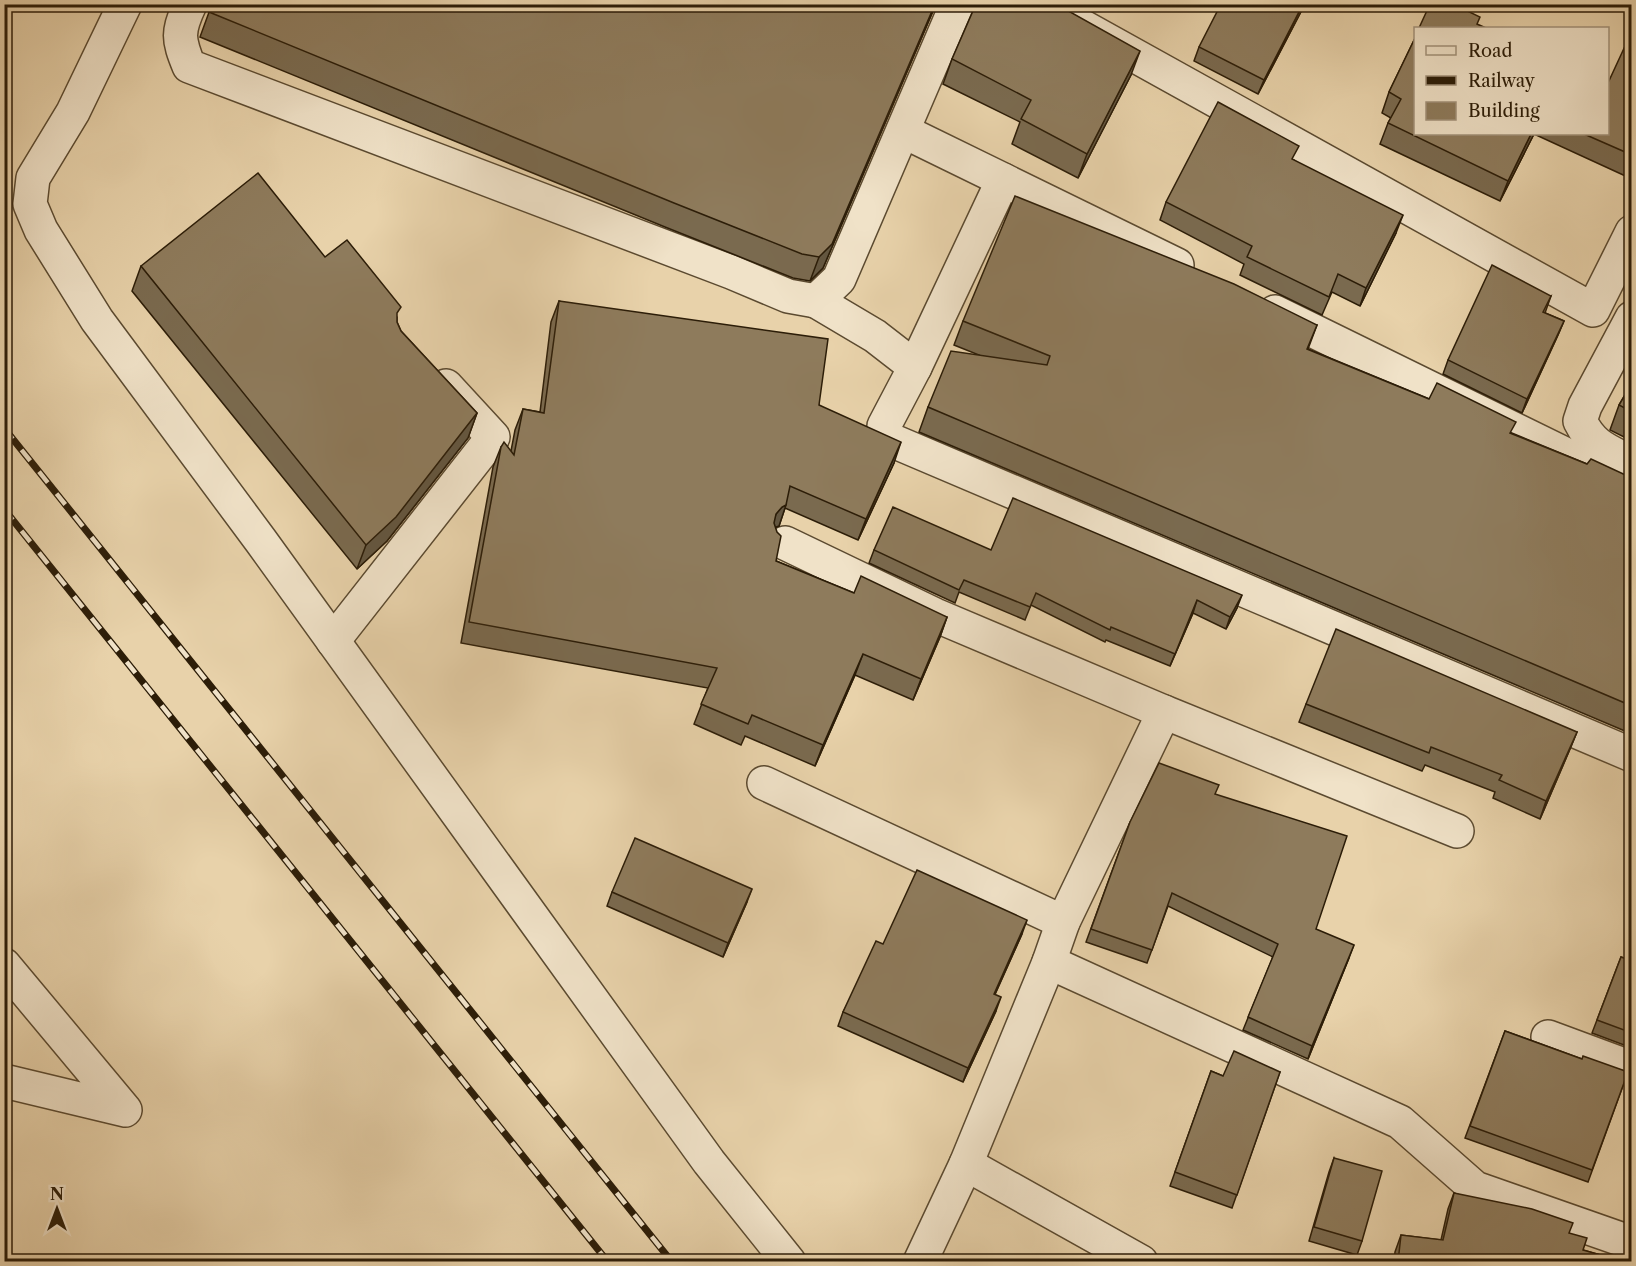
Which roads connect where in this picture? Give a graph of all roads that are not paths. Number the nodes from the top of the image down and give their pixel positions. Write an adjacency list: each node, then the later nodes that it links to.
1 (125, 4): 17 (street)
2 (190, 4): 10 (street)
3 (957, 4): 5 (street)
4 (1042, 4): 7 (street)
5 (903, 131): 6 (street); 10 (street)
6 (1003, 180): 8 (street); 12 (street)
7 (1632, 232)
8 (1206, 279)
9 (1248, 299): 15 (street)
10 (816, 301): 12 (street)
11 (1632, 318): 14 (street)
12 (915, 367): 19 (street)
13 (430, 368): 17 (street)
14 (1632, 463)
15 (1632, 487)
16 (785, 543): 18 (street)
17 (333, 641): 30 (street)
18 (1164, 712): 21 (street); 22 (street)
19 (1632, 754)
20 (764, 783): 22 (street)
21 (1457, 831)
22 (1063, 922): 23 (street)
23 (1049, 962): 28 (street); 29 (street)
24 (4, 966): 27 (street)
25 (1548, 1038): 26 (street)
26 (1632, 1068)
27 (4, 1081)
28 (966, 1164): 31 (street); 32 (street)
29 (1632, 1243)
30 (789, 1262)
31 (920, 1262)
32 (1141, 1262)

